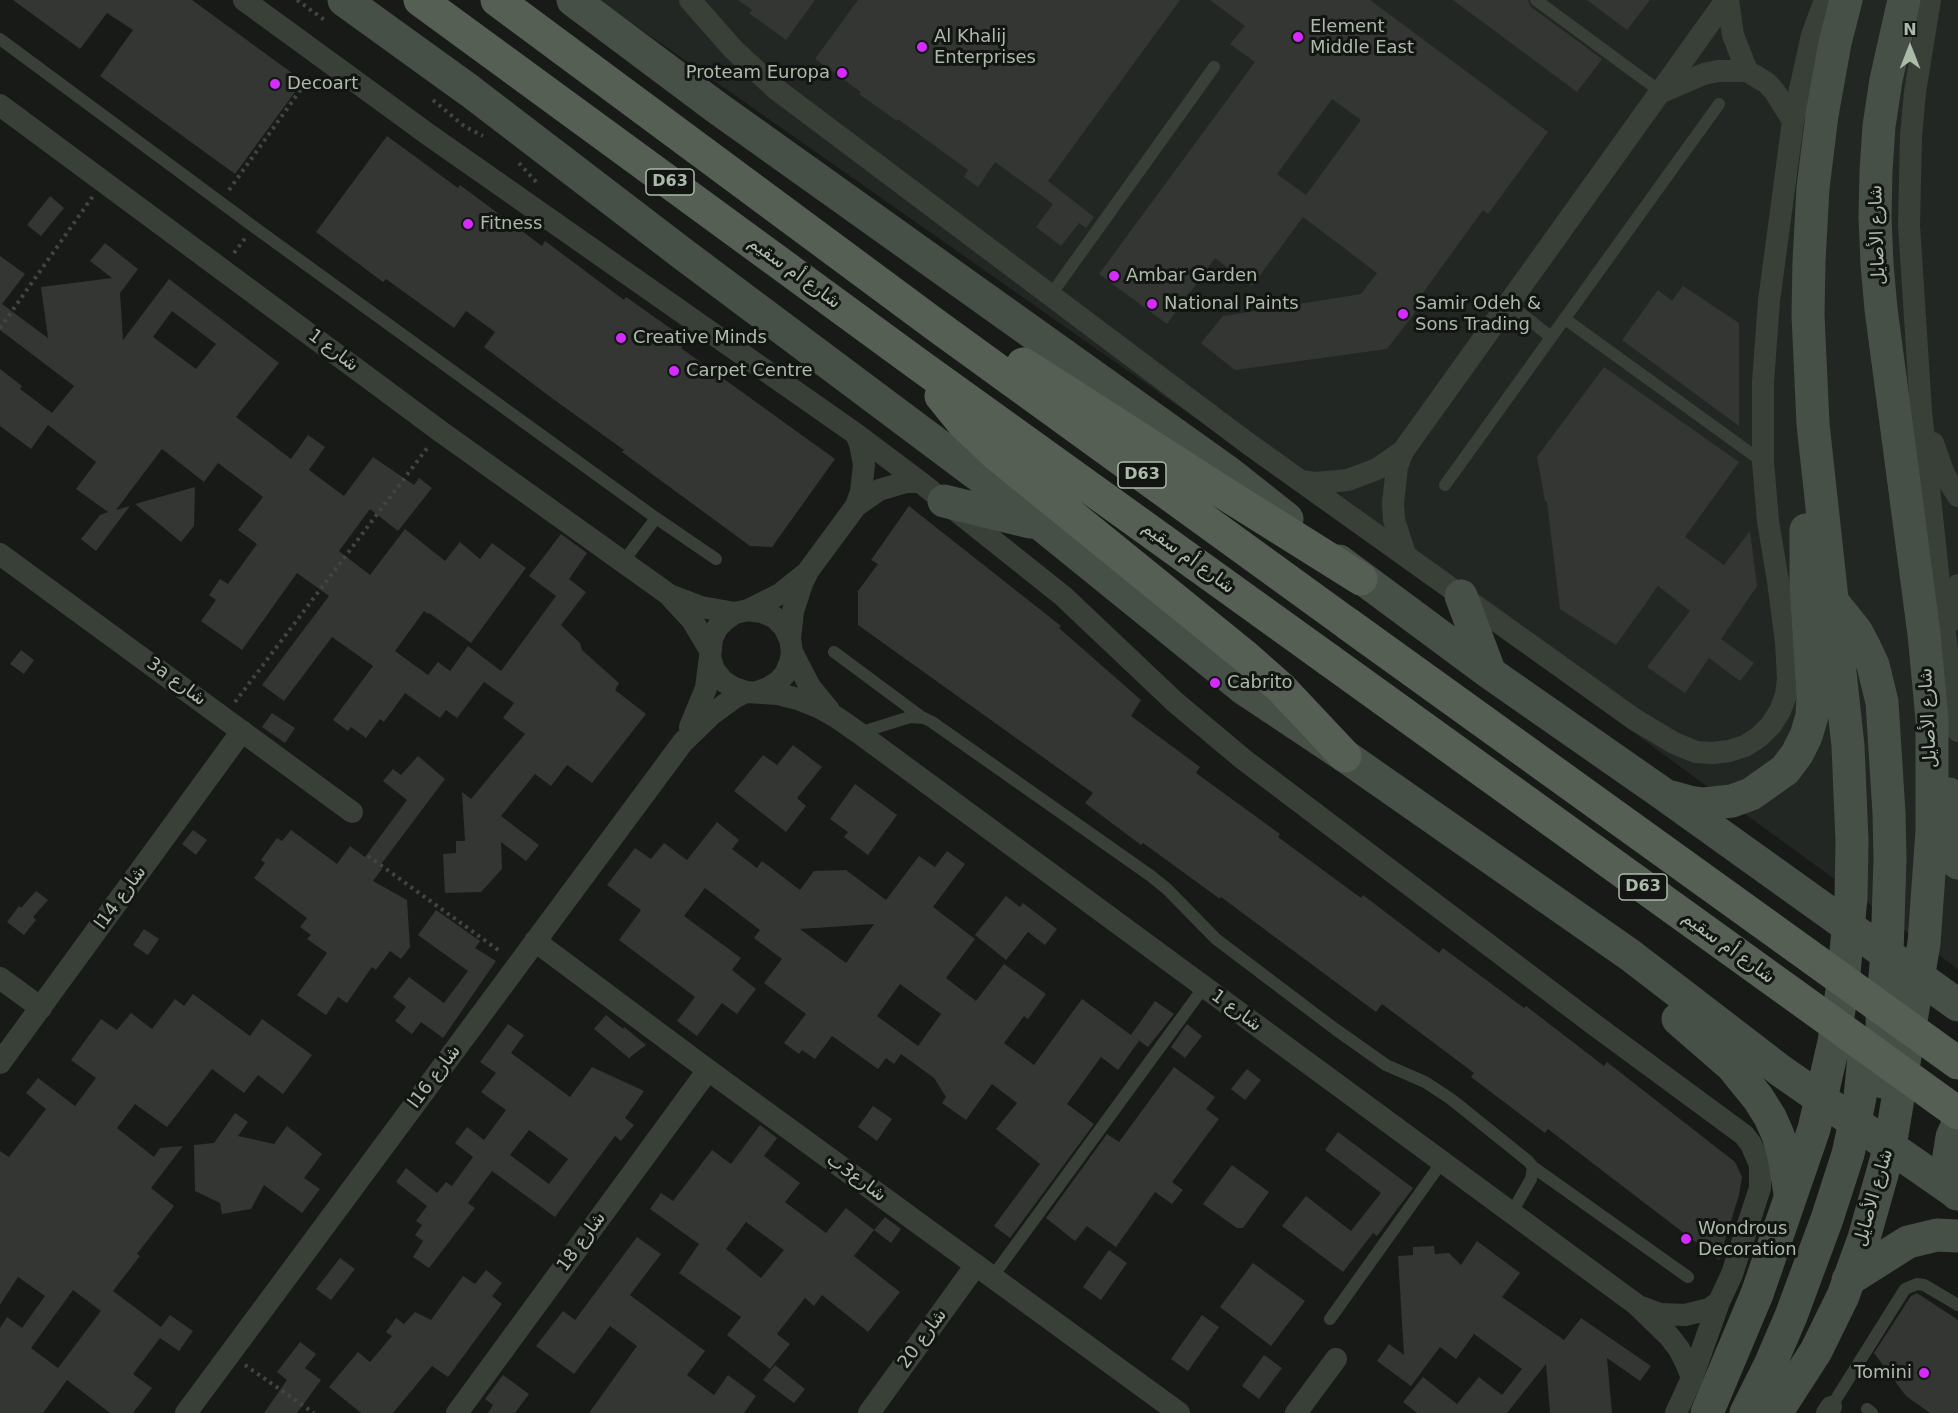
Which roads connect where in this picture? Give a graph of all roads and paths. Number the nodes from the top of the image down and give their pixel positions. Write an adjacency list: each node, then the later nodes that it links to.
1 (244, 0): 35 (street)
2 (344, 0): 44 (main road)
3 (420, 0): 31 (main road, شارع أم سقيم / D63)
4 (497, 0): 28 (main road, D63)
5 (573, 0): 50 (main road)
6 (690, 0): 25 (street)
7 (1536, 0): 17 (lane)
8 (1727, 0): 15 (street); 17 (street)
9 (1825, 0): 20 (street)
10 (1846, 0): 33 (main road)
11 (1904, 0): 65 (main road, شارع الأصايل)
12 (1930, 0): 32 (street)
13 (0, 39): 22 (lane)
14 (1214, 67): 25 (lane)
15 (1747, 71): 17 (street); 20 (street)
16 (304, 85): 22 (path)
17 (1661, 92): 26 (street)
18 (1719, 104): 27 (lane)
19 (0, 105): 21 (street, شارع 1)
20 (1793, 121): 37 (street)
21 (103, 181): 24 (street, شارع 1); 29 (path)
22 (220, 203): 23 (lane)
23 (254, 227): 24 (path); 43 (lane)
24 (222, 268): 34 (street, شارع 1)
25 (1050, 296): 38 (street)
26 (1509, 304): 30 (lane); 36 (street)
27 (1565, 319): 30 (lane); 37 (lane)
28 (937, 326): 50 (main road); 85 (main road, D63, bridge)
29 (0, 328)
30 (1551, 337): 39 (lane)
31 (919, 365): 69 (main road); 88 (main road, شارع أم سقيم / D63, bridge)
32 (1921, 411): 41 (street); 59 (street)
33 (1813, 424): 54 (main road); 70 (main road)
34 (440, 431): 48 (street, شارع 1); 62 (path)
35 (856, 434): 40 (street); 42 (street)
36 (1403, 451): 38 (street); 46 (street)
37 (1762, 462): 53 (street)
38 (1300, 481): 46 (street)
39 (1445, 485)
40 (932, 491): 42 (street); 44 (main road); 101 (street)
41 (1958, 496)
42 (856, 506): 49 (street)
43 (656, 518): 47 (lane); 48 (lane)
44 (1041, 525): 69 (main road)
45 (0, 554): 62 (street, 3a شارع)
46 (1405, 554): 53 (street)
47 (716, 559)
48 (623, 562): 52 (street, شارع 1)
49 (808, 571): 55 (street); 56 (street)
50 (1361, 579): 60 (main road)
51 (1958, 585): 59 (street)
52 (668, 594): 55 (street, شارع 1); 58 (street, شارع 1)
53 (1461, 596): 60 (main road)
54 (1832, 601): 74 (main road); 76 (main road)
55 (742, 612): 56 (street); 58 (street)
56 (791, 645): 61 (street); 63 (street, شارع 1)
57 (834, 652): 64 (lane)
58 (710, 654): 61 (street); 68 (street, شارع 16ا)
59 (1948, 656): 65 (street)
60 (1490, 674): 70 (main road)
61 (752, 692): 63 (street, شارع 1); 68 (street, شارع 16ا)
62 (224, 717): 66 (street, 3a شارع)
63 (836, 717): 67 (street, شارع 1)
64 (924, 718): 67 (lane); 93 (lane)
65 (1945, 725): 73 (main road); 79 (main road, شارع الأصايل)
66 (242, 731): 71 (street, 3a شارع); 83 (street, شارع 14ا)
67 (859, 733): 81 (street, شارع 1)
68 (683, 742): 75 (street, شارع 16ا)
69 (1345, 756): 77 (main road)
70 (1662, 794): 74 (main road)
71 (352, 812)
72 (368, 856): 78 (path)
73 (1958, 863)
74 (1848, 927): 76 (main road); 87 (main road); 89 (main road)
75 (535, 942): 78 (street, شارع 16ا); 86 (street, شارع3ب)
76 (1887, 953): 79 (main road); 91 (main road)
77 (1630, 955): 87 (main road); 95 (main road)
78 (518, 964): 105 (street, شارع 16ا)
79 (1919, 977): 82 (main road); 91 (main road, شارع الأصايل)
80 (0, 978): 83 (street)
81 (1204, 987): 92 (street, شارع 1); 98 (lane)
82 (1958, 1005)
83 (41, 1008): 84 (street, شارع 14ا)
84 (0, 1063)
85 (1958, 1063)
86 (708, 1070): 98 (street, شارع3ب); 111 (street, شارع 18)
87 (1821, 1098): 89 (main road); 95 (main road)
88 (1958, 1113)
89 (1855, 1122): 91 (main road); 117 (main road)
90 (1958, 1124): 94 (main road)
91 (1890, 1146): 94 (main road); 100 (main road, شارع الأصايل)
92 (1442, 1162): 96 (street, شارع 1); 104 (lane)
93 (1533, 1167): 96 (lane); 99 (lane)
94 (1958, 1194)
95 (1790, 1199): 116 (main road)
96 (1512, 1212): 102 (street, شارع 1)
97 (1958, 1236): 100 (main road)
98 (984, 1270): 112 (street, شارع 20); 113 (street, شارع3ب)
99 (1688, 1277)
100 (1848, 1280): 118 (main road, شارع الأصايل)
101 (1719, 1302): 102 (street, شارع 1); 107 (street)
102 (1637, 1305): 107 (street, شارع 1)
103 (1958, 1305): 108 (lane)
104 (1330, 1319)
105 (230, 1354): 109 (street, شارع 16ا); 110 (path)
106 (1336, 1359): 114 (street)
107 (1692, 1378): 115 (street)
108 (1830, 1411)
109 (186, 1413)
110 (314, 1413)
111 (457, 1413)
112 (869, 1413)
113 (1179, 1413)
114 (1296, 1413)
115 (1676, 1413)
116 (1707, 1413)
117 (1746, 1413)
118 (1776, 1413)

